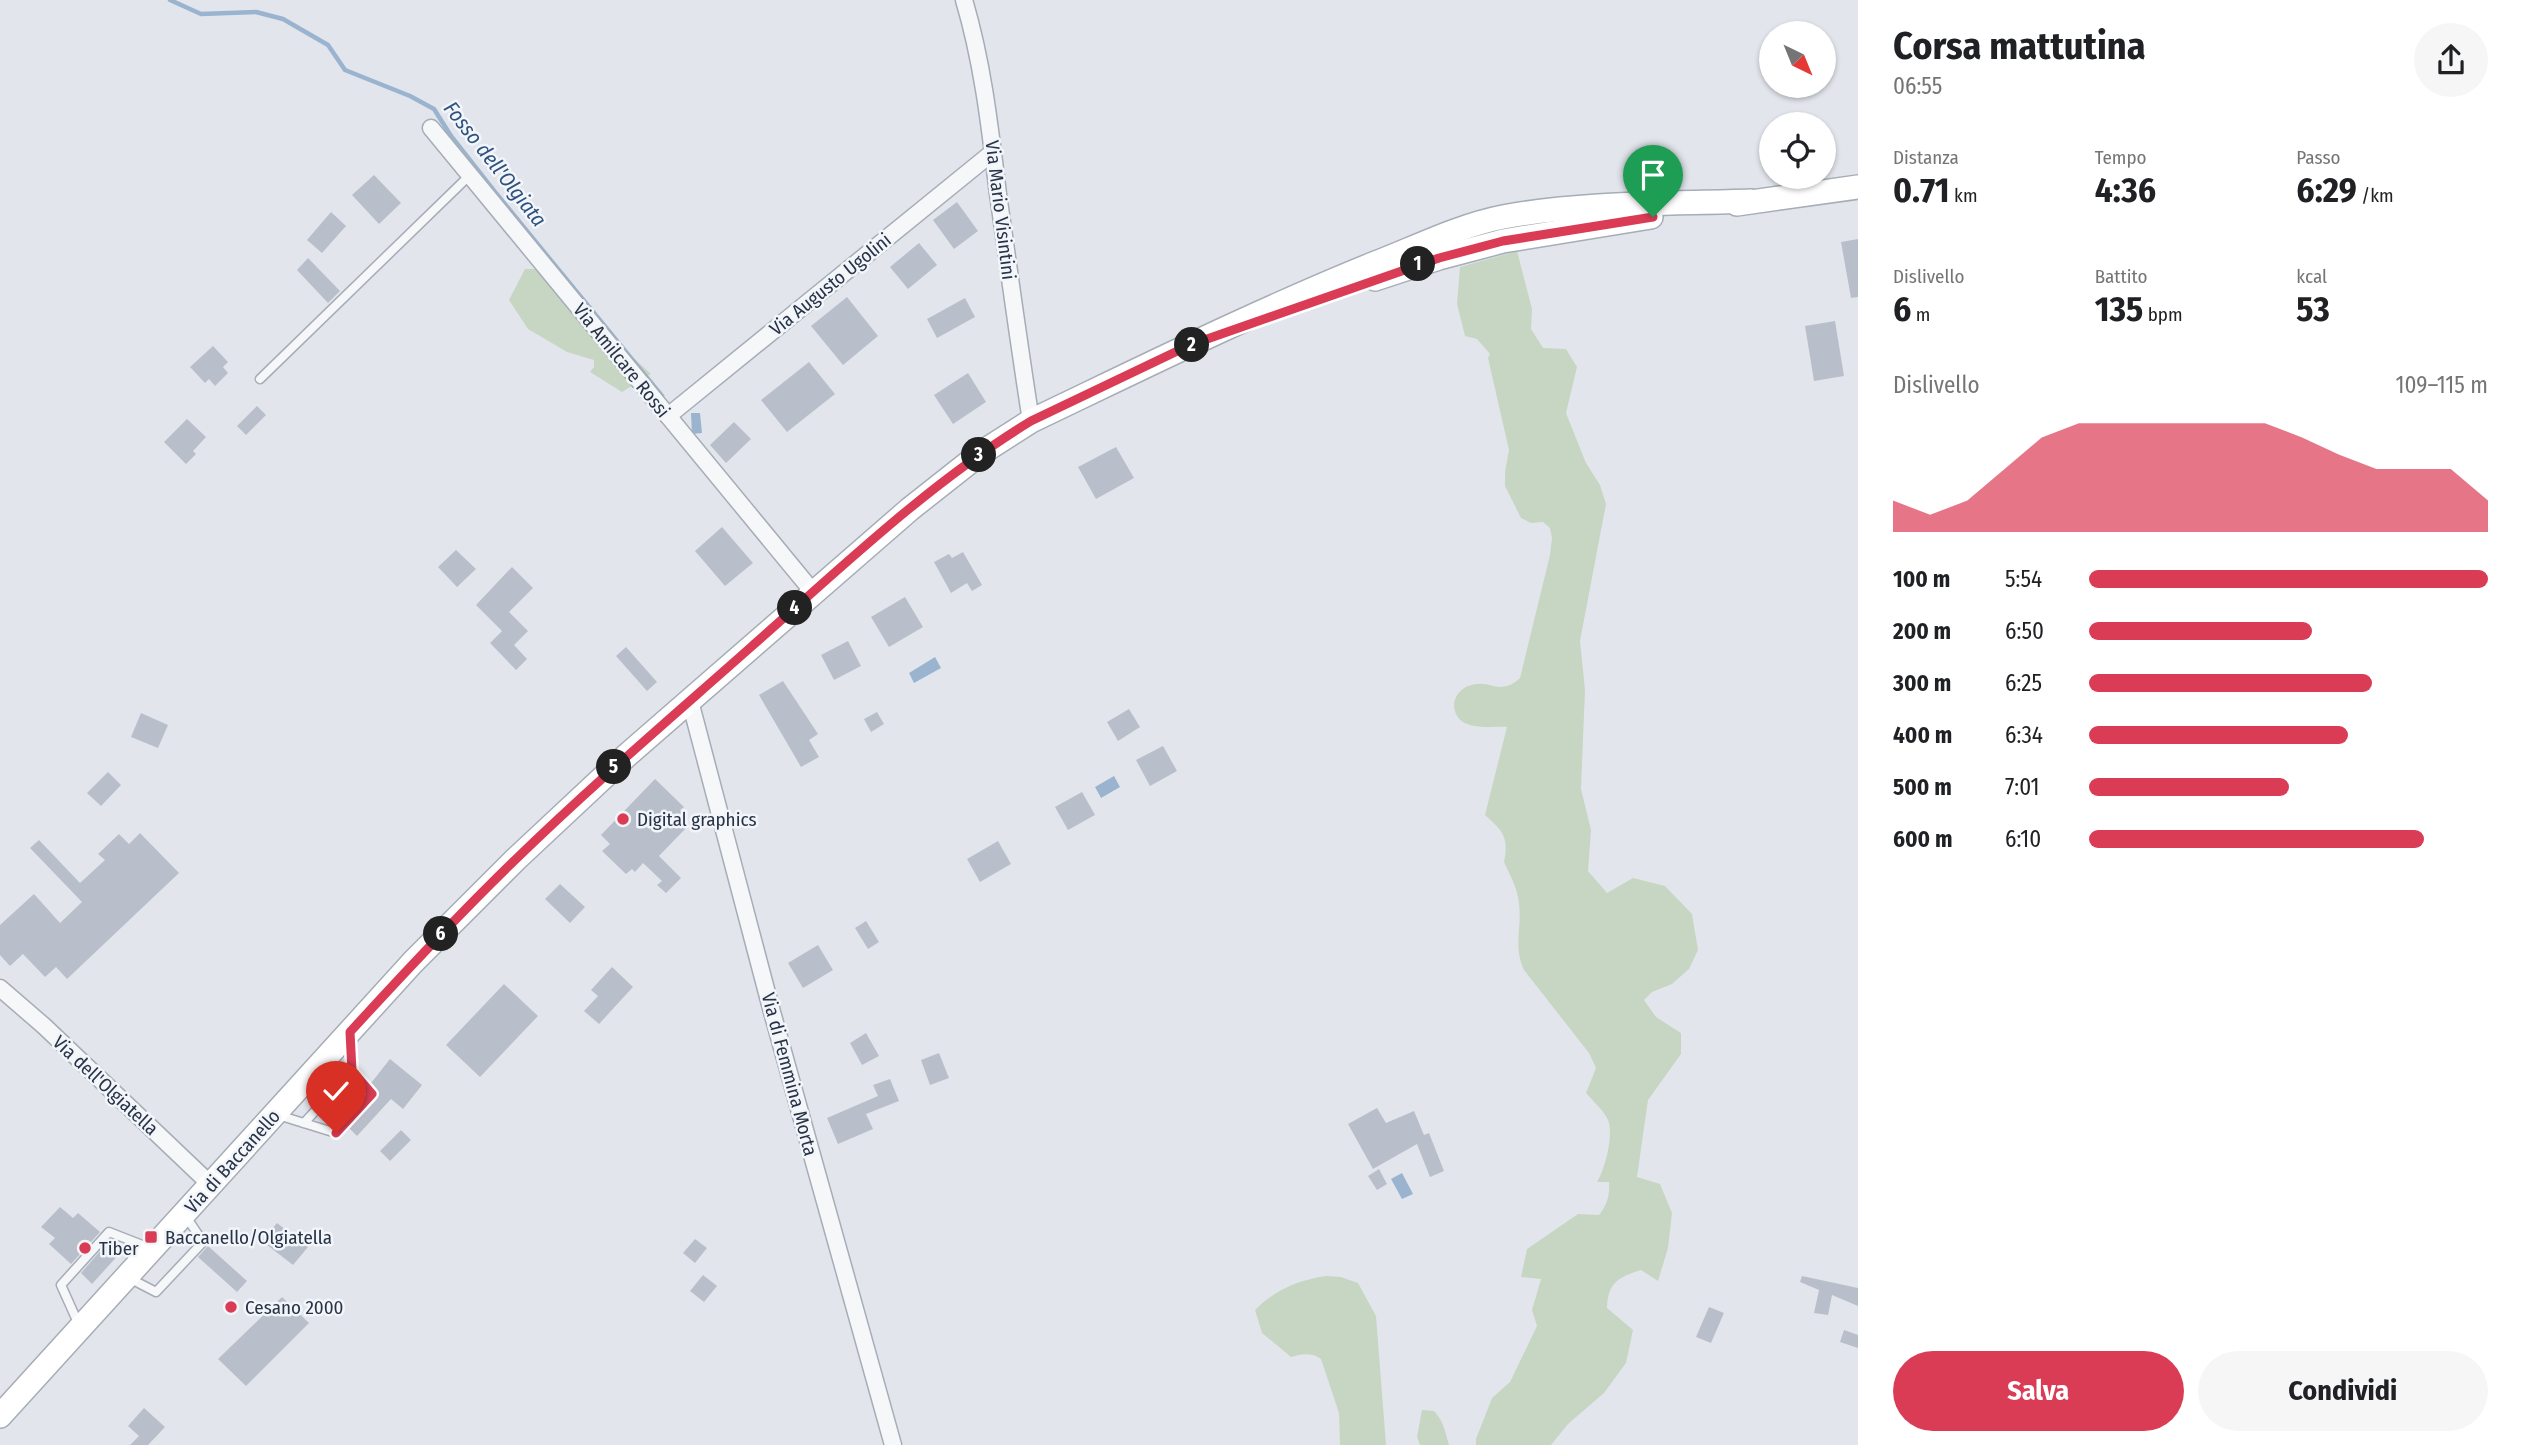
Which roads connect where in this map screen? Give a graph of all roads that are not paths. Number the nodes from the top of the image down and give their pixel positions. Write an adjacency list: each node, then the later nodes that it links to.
1 (964, 0): 3 (street, Via Mario Visintini)
2 (431, 128): 4 (street, Via Amilcare Rossi)
3 (993, 152): 9 (street, Via Augusto Ugolini); 10 (street, Via Mario Visintini)
4 (470, 175): 8 (lane); 9 (street, Via Amilcare Rossi)
5 (1858, 187): 6 (street, Via di Baccanello)
6 (1751, 201): 7 (street, Via di Baccanello); 7 (street, Via di Baccanello)
7 (1453, 243): 10 (street, Via di Baccanello)
8 (260, 379)
9 (668, 416): 11 (street, Via Amilcare Rossi)
10 (1031, 421): 11 (street, Via di Baccanello)
11 (813, 592): 12 (street, Via di Baccanello)
12 (690, 701): 14 (street, Via di Baccanello); 24 (street, Via di Femmina Morta)
13 (0, 988): 18 (street, Via dell'Olgiatella)
14 (350, 1032): 15 (lane); 16 (street, Via di Baccanello)
15 (352, 1071): 17 (lane); 17 (lane)
16 (275, 1114): 17 (lane); 18 (street, Via di Baccanello)
17 (304, 1123)
18 (210, 1184): 19 (street, Via di Baccanello)
19 (184, 1213): 20 (street, Via di Baccanello); 21 (lane)
20 (152, 1248): 21 (street, Via di Baccanello); 22 (lane)
21 (126, 1277): 22 (street, Via di Baccanello)
22 (80, 1328): 23 (street, Via di Baccanello)
23 (0, 1416)
24 (893, 1445)

